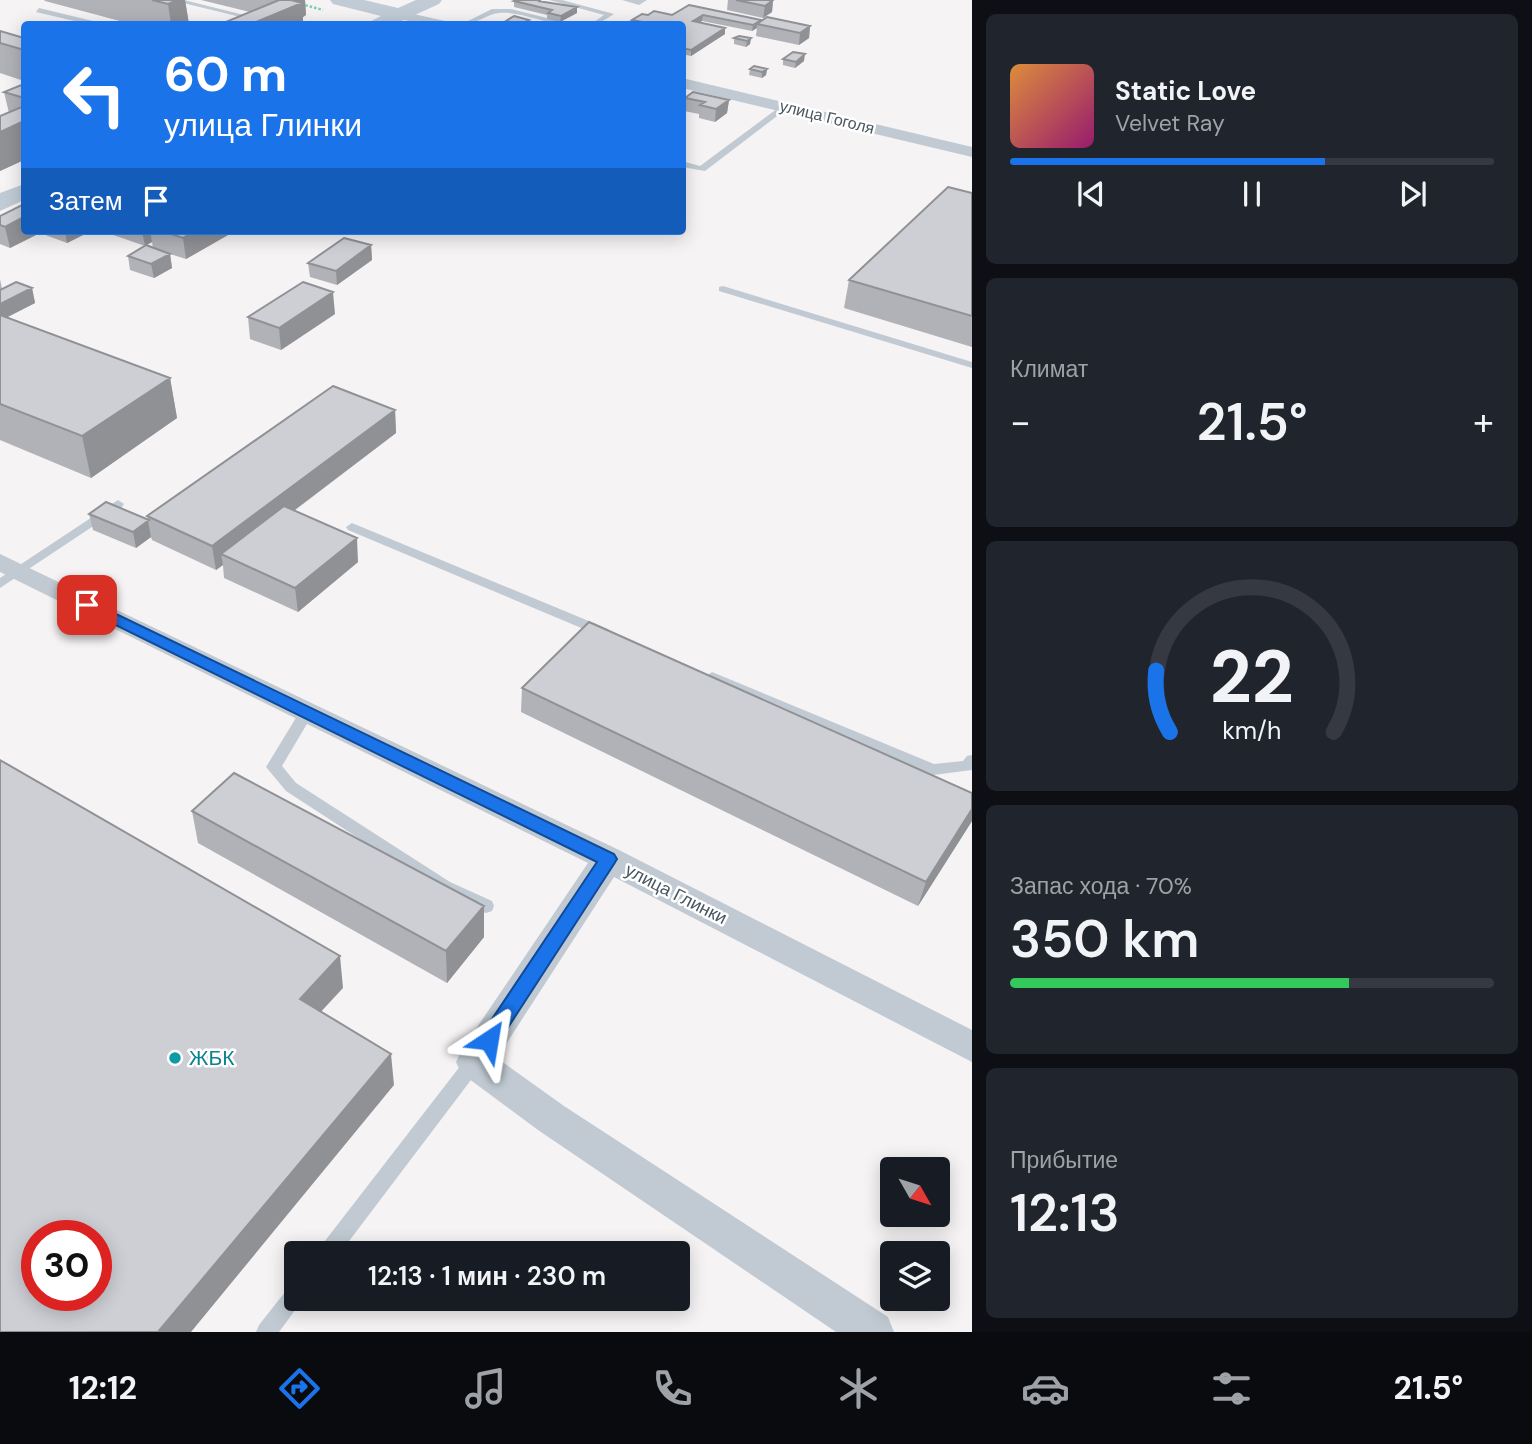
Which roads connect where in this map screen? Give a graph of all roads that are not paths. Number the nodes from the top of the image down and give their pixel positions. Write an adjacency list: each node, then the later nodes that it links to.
1 (175, 0): 12 (lane)
2 (340, 0): 10 (street)
3 (432, 0): 10 (street)
4 (516, 0): 9 (lane)
5 (553, 0): 17 (lane)
6 (626, 0): 7 (lane)
7 (643, 0)
8 (39, 10): 11 (lane)
9 (495, 11): 15 (lane); 16 (lane)
10 (400, 15): 13 (street); 14 (street)
11 (82, 21)
12 (260, 21)
13 (387, 21)
14 (427, 21)
15 (473, 21)
16 (553, 21)
17 (599, 21)
18 (686, 84): 19 (street, улица Гоголя)
19 (785, 107): 20 (street, улица Гоголя); 21 (lane)
20 (972, 152)
21 (686, 165)
22 (21, 192): 23 (street)
23 (0, 203)
24 (723, 289): 25 (lane)
25 (972, 365)
26 (118, 504): 28 (lane)
27 (352, 527): 29 (lane)
28 (6, 573): 31 (street, улица Глинки)
29 (623, 640)
30 (700, 673): 32 (lane)
31 (307, 712): 33 (street, улица Глинки); 34 (lane)
32 (972, 760)
33 (608, 859): 35 (street, улица Глинки); 36 (street)
34 (486, 906)
35 (972, 1047)
36 (474, 1062): 37 (lane); 40 (street)
37 (337, 1241)
38 (284, 1309): 39 (lane)
39 (266, 1332)
40 (873, 1332)

